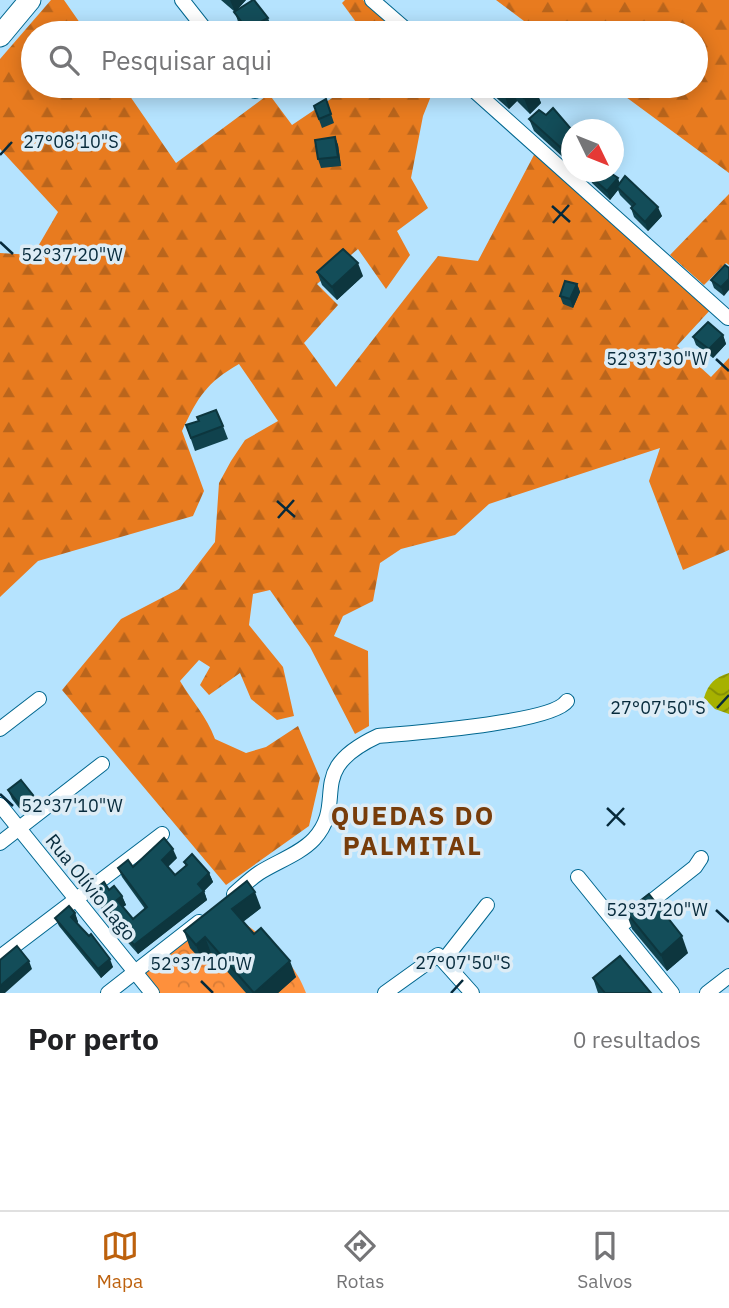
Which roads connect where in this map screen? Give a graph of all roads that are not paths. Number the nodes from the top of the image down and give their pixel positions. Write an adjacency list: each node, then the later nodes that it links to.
1 (30, 0): 6 (highway)
2 (182, 0): 4 (street)
3 (372, 0): 5 (street)
4 (199, 21)
5 (396, 21)
6 (0, 36)
7 (482, 98): 8 (street)
8 (728, 317)
9 (39, 699): 11 (street)
10 (567, 701): 24 (street)
11 (0, 729)
12 (102, 764): 14 (street)
13 (0, 805): 14 (street, Rua Olívio Lago)
14 (19, 828): 16 (street); 19 (street, Rua Olívio Lago)
15 (162, 834): 19 (street)
16 (0, 843)
17 (701, 858): 21 (street)
18 (578, 877): 21 (street)
19 (77, 900): 22 (street); 24 (street, Rua Olívio Lago)
20 (487, 905): 23 (street)
21 (619, 927): 30 (street)
22 (0, 957)
23 (442, 958): 28 (street); 29 (street)
24 (135, 972): 26 (street); 27 (street, Rua Olívio Lago)
25 (729, 976): 31 (street)
26 (108, 993)
27 (152, 993)
28 (384, 993)
29 (472, 993)
30 (673, 993)
31 (707, 993)

